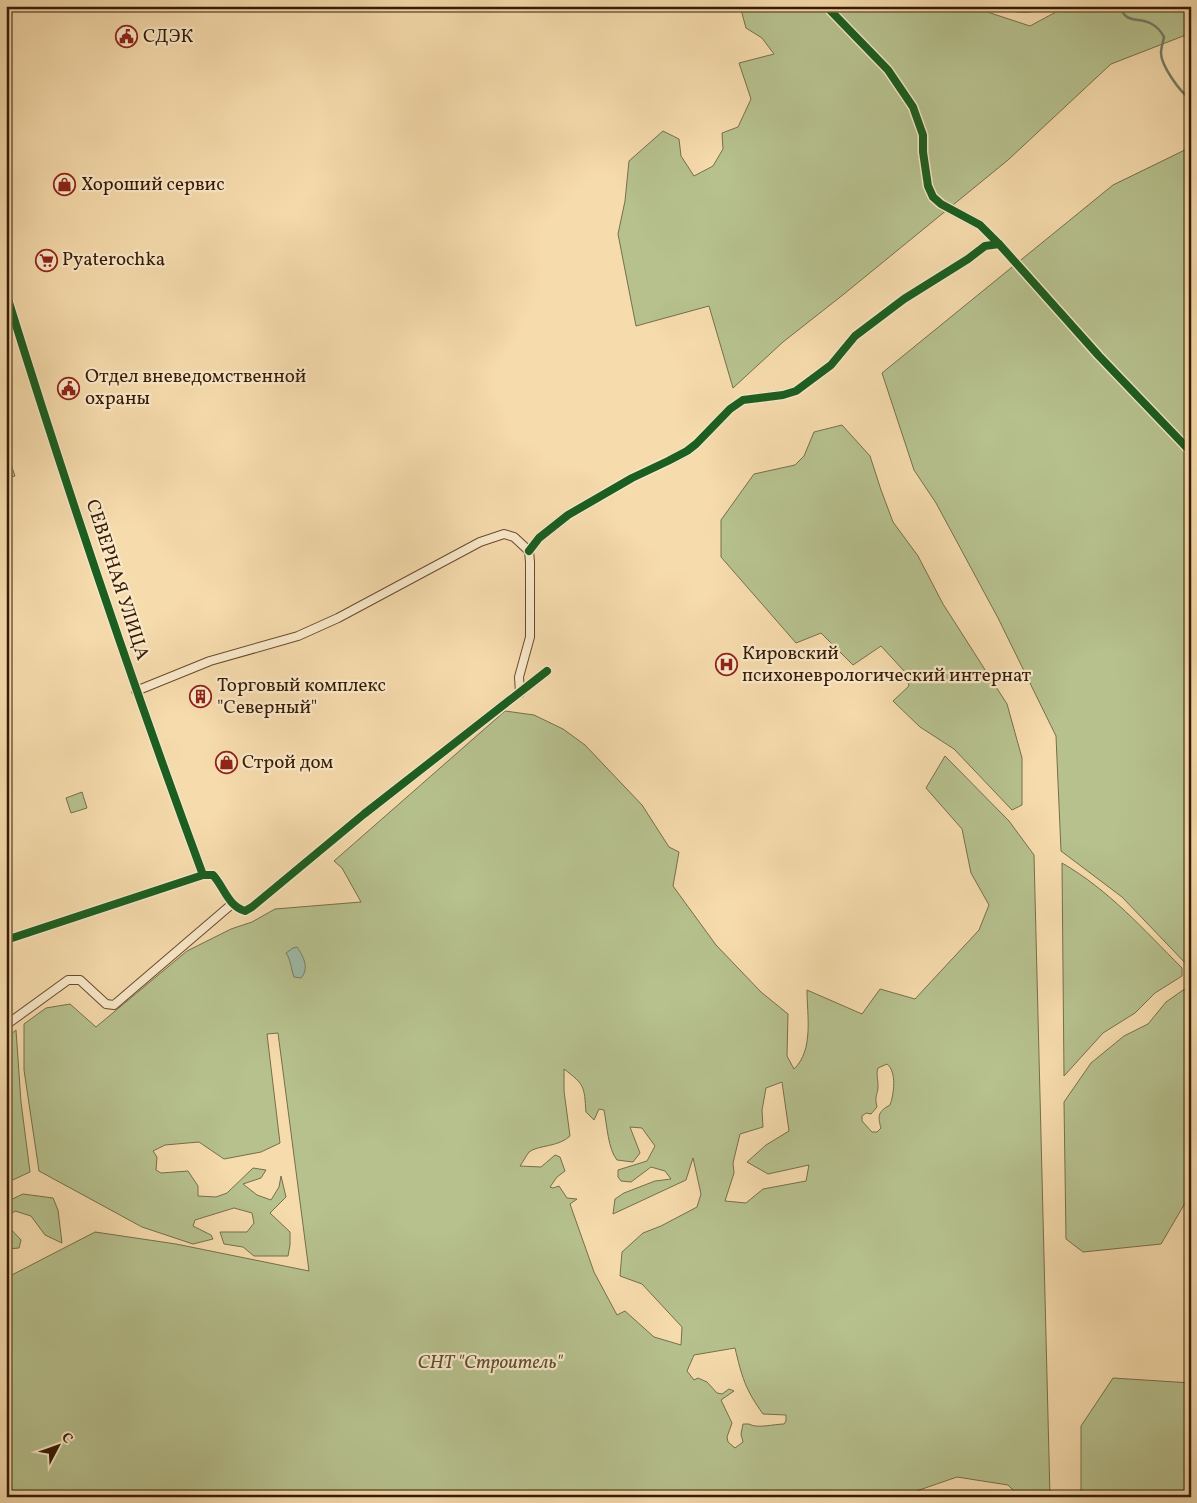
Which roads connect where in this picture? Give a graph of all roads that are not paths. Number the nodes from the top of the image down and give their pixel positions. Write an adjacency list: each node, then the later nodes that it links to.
1 (826, 6): 2 (street)
2 (999, 244): 4 (street); 5 (street)
3 (6, 293): 7 (street, СЕВЕРНАЯ УЛИЦА)
4 (1191, 452)
5 (529, 551): 7 (street); 8 (street)
6 (547, 671): 8 (street)
7 (136, 692): 9 (street, СЕВЕРНАЯ УЛИЦА)
8 (520, 693): 10 (street)
9 (203, 875): 10 (street); 11 (street)
10 (232, 904): 12 (street)
11 (6, 940)
12 (6, 1025)

